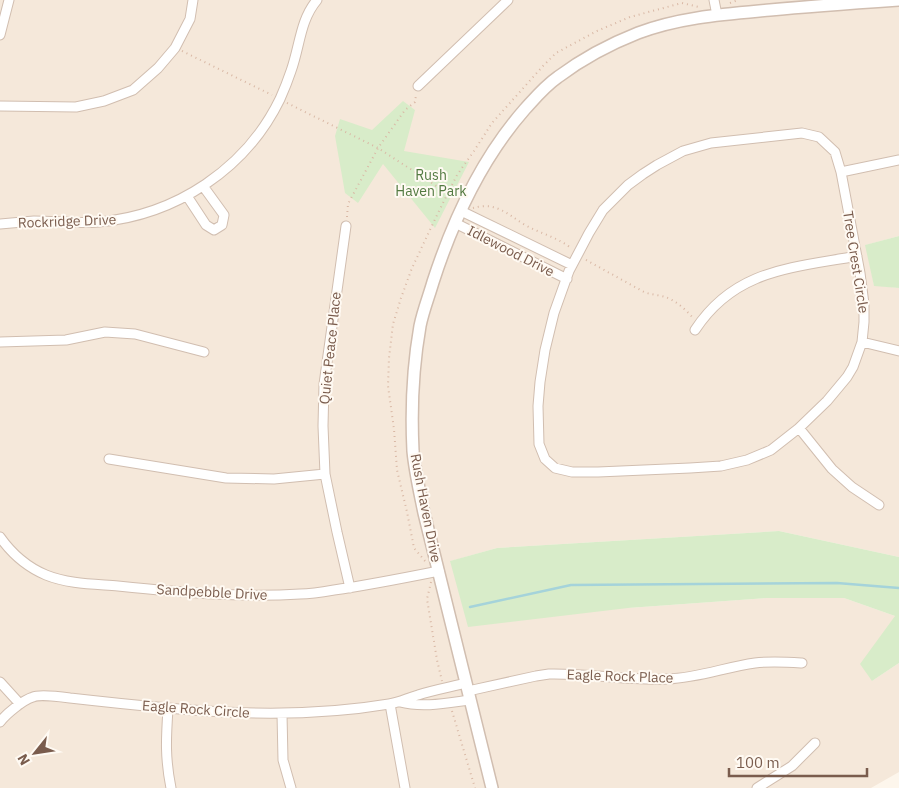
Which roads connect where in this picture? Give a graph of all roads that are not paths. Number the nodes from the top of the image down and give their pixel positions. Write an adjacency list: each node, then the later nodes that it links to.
1 (9, 0): 8 (street)
2 (193, 0): 10 (street)
3 (317, 0): 13 (street, Rockridge Drive)
4 (508, 0): 9 (street)
5 (899, 0): 6 (street, Rush Haven Drive)
6 (845, 2): 7 (street, Rush Haven Drive)
7 (715, 8): 15 (street, Rush Haven Drive)
8 (0, 35)
9 (418, 86)
10 (0, 106)
11 (899, 160): 12 (street)
12 (841, 172): 19 (street, Tree Crest Circle); 20 (street, Tree Crest Circle)
13 (203, 186): 14 (street, Rockridge Drive); 14 (street)
14 (187, 196): 17 (street, Rockridge Drive)
15 (462, 207): 16 (street, Rush Haven Drive); 20 (street, Idlewood Drive)
16 (455, 223): 21 (street, Idlewood Drive); 32 (street, Rush Haven Drive)
17 (0, 224)
18 (346, 226): 29 (street, Quiet Peace Place)
19 (857, 256): 22 (street); 24 (street, Tree Crest Circle)
20 (572, 264): 21 (street, Tree Crest Circle)
21 (566, 279): 27 (street, Tree Crest Circle)
22 (696, 330)
23 (0, 342): 25 (street)
24 (862, 342): 26 (street); 27 (street, Tree Crest Circle)
25 (204, 352)
26 (899, 352)
27 (798, 428): 30 (street)
28 (109, 459): 29 (street)
29 (325, 474): 33 (street, Quiet Peace Place)
30 (879, 505)
31 (0, 537): 33 (street, Sandpebble Drive)
32 (434, 572): 33 (street, Sandpebble Drive); 36 (street, Rush Haven Drive)
33 (350, 588)
34 (802, 663): 36 (street, Eagle Rock Place)
35 (0, 682): 38 (street)
36 (468, 691): 37 (street, Eagle Rock Circle); 37 (street, Eagle Rock Circle); 47 (street, Rush Haven Drive)
37 (400, 702): 39 (street, Eagle Rock Circle)
38 (20, 704): 40 (street, Eagle Rock Circle); 42 (street, Eagle Rock Circle)
39 (390, 704): 41 (street, Eagle Rock Circle); 46 (street)
40 (168, 709): 41 (street, Eagle Rock Circle); 44 (street)
41 (282, 714): 45 (street)
42 (1, 718)
43 (815, 743): 48 (street)
44 (171, 788)
45 (291, 788)
46 (405, 788)
47 (492, 788)
48 (757, 788)

